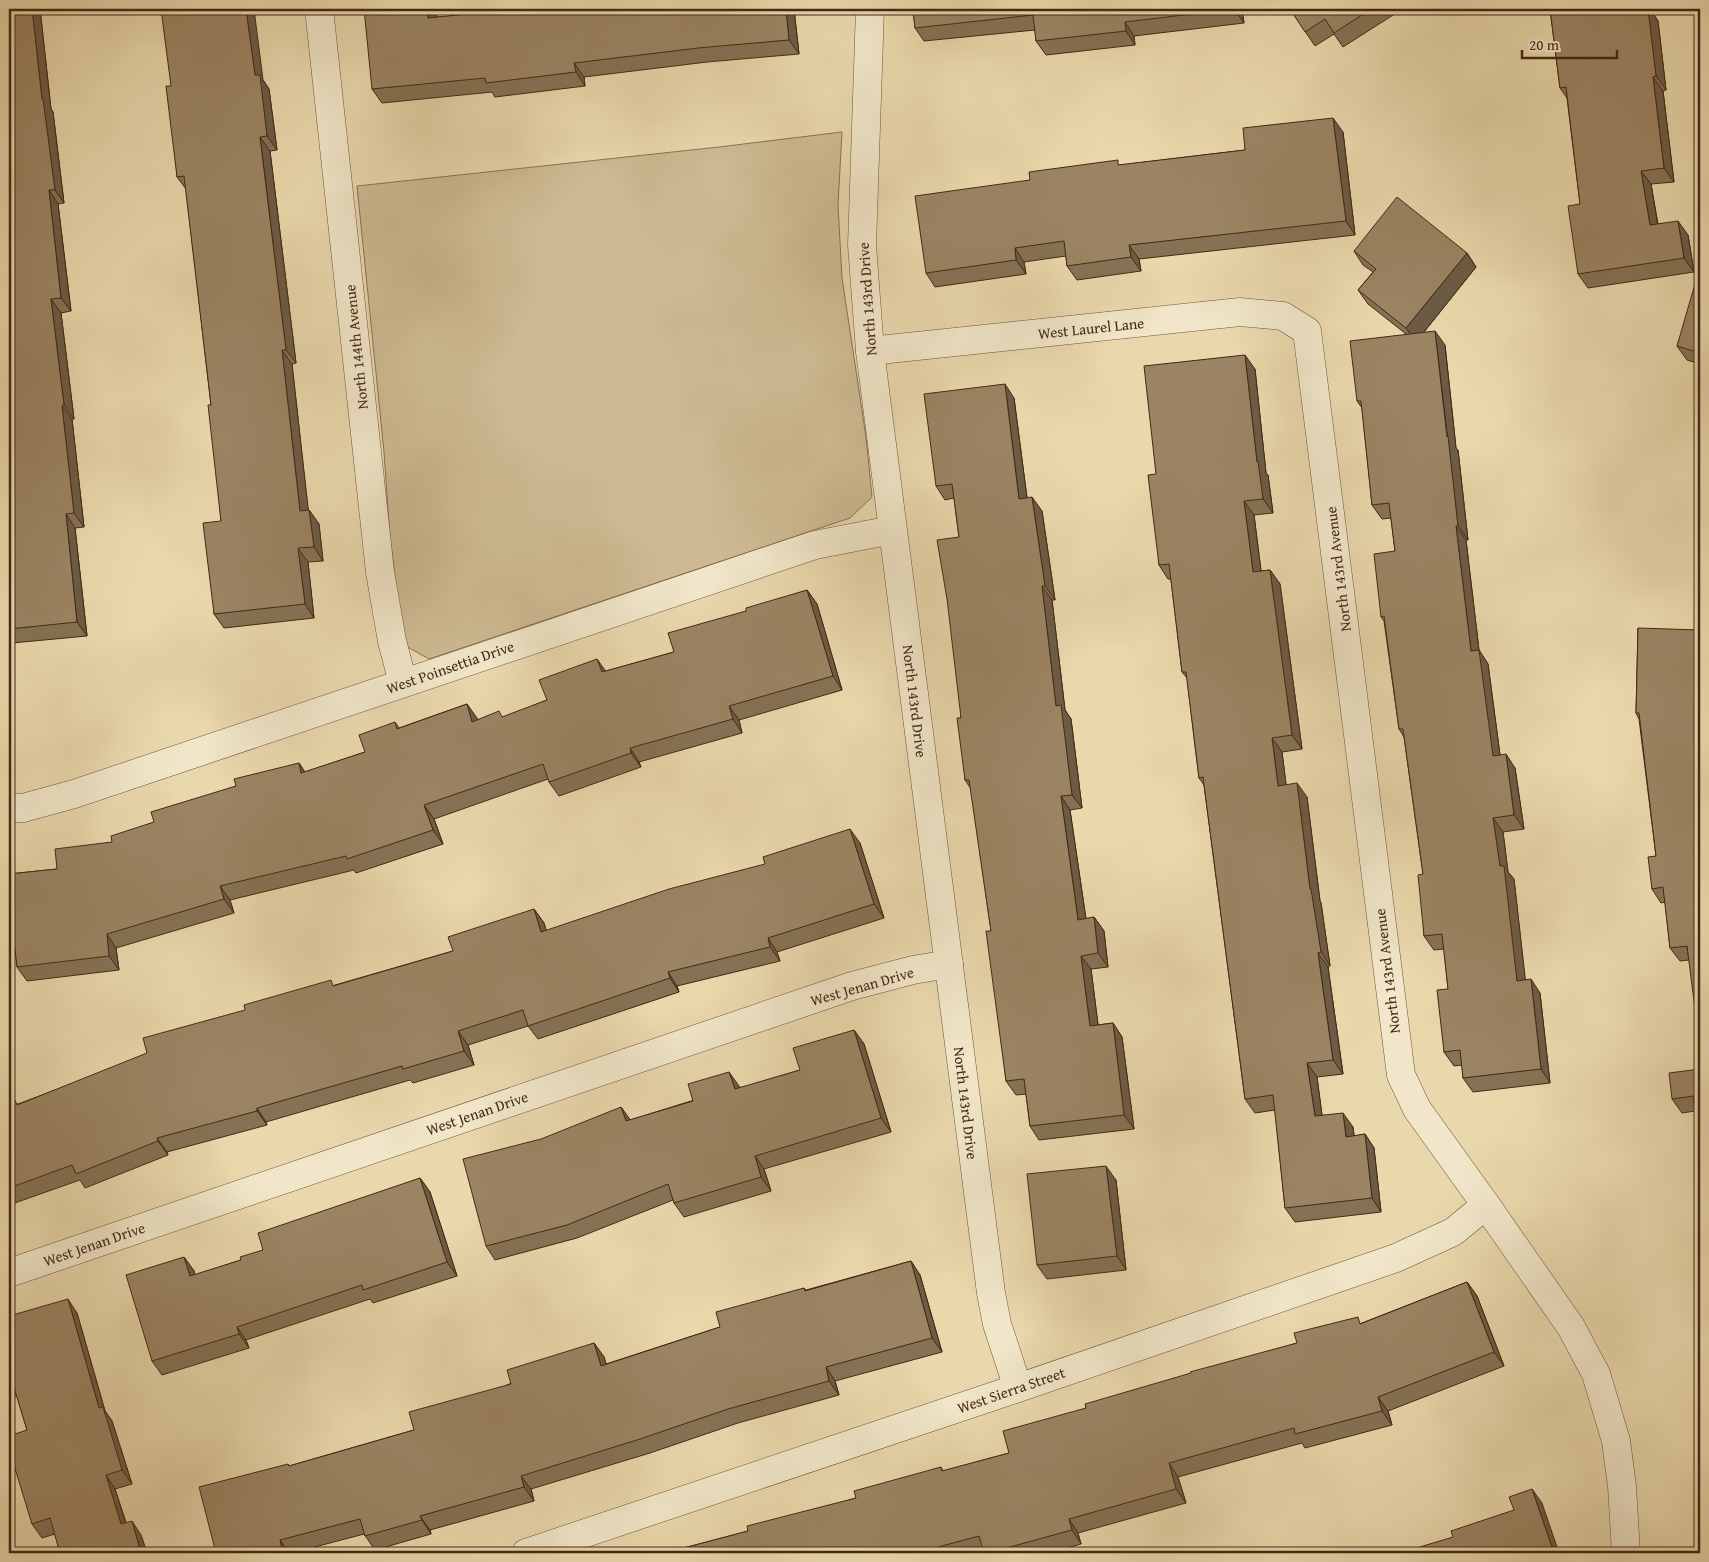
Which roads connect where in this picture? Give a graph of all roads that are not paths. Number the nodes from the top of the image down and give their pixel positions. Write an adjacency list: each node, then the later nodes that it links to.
1 (319, 9): 6 (street, North 144th Avenue)
2 (870, 9): 4 (street, North 143rd Drive)
3 (1307, 331): 4 (street, West Laurel Lane); 9 (street, North 143rd Avenue)
4 (870, 351): 5 (street, North 143rd Drive)
5 (892, 530): 6 (street, West Poinsettia Drive); 8 (street, North 143rd Drive)
6 (403, 683): 7 (street, West Poinsettia Drive)
7 (9, 808)
8 (949, 964): 10 (street, West Jenan Drive); 11 (street, North 143rd Drive)
9 (1486, 1205): 11 (street, West Sierra Street); 13 (street, North 143rd Avenue)
10 (9, 1273)
11 (1018, 1388): 12 (street, West Sierra Street)
12 (526, 1553)
13 (1626, 1553)

